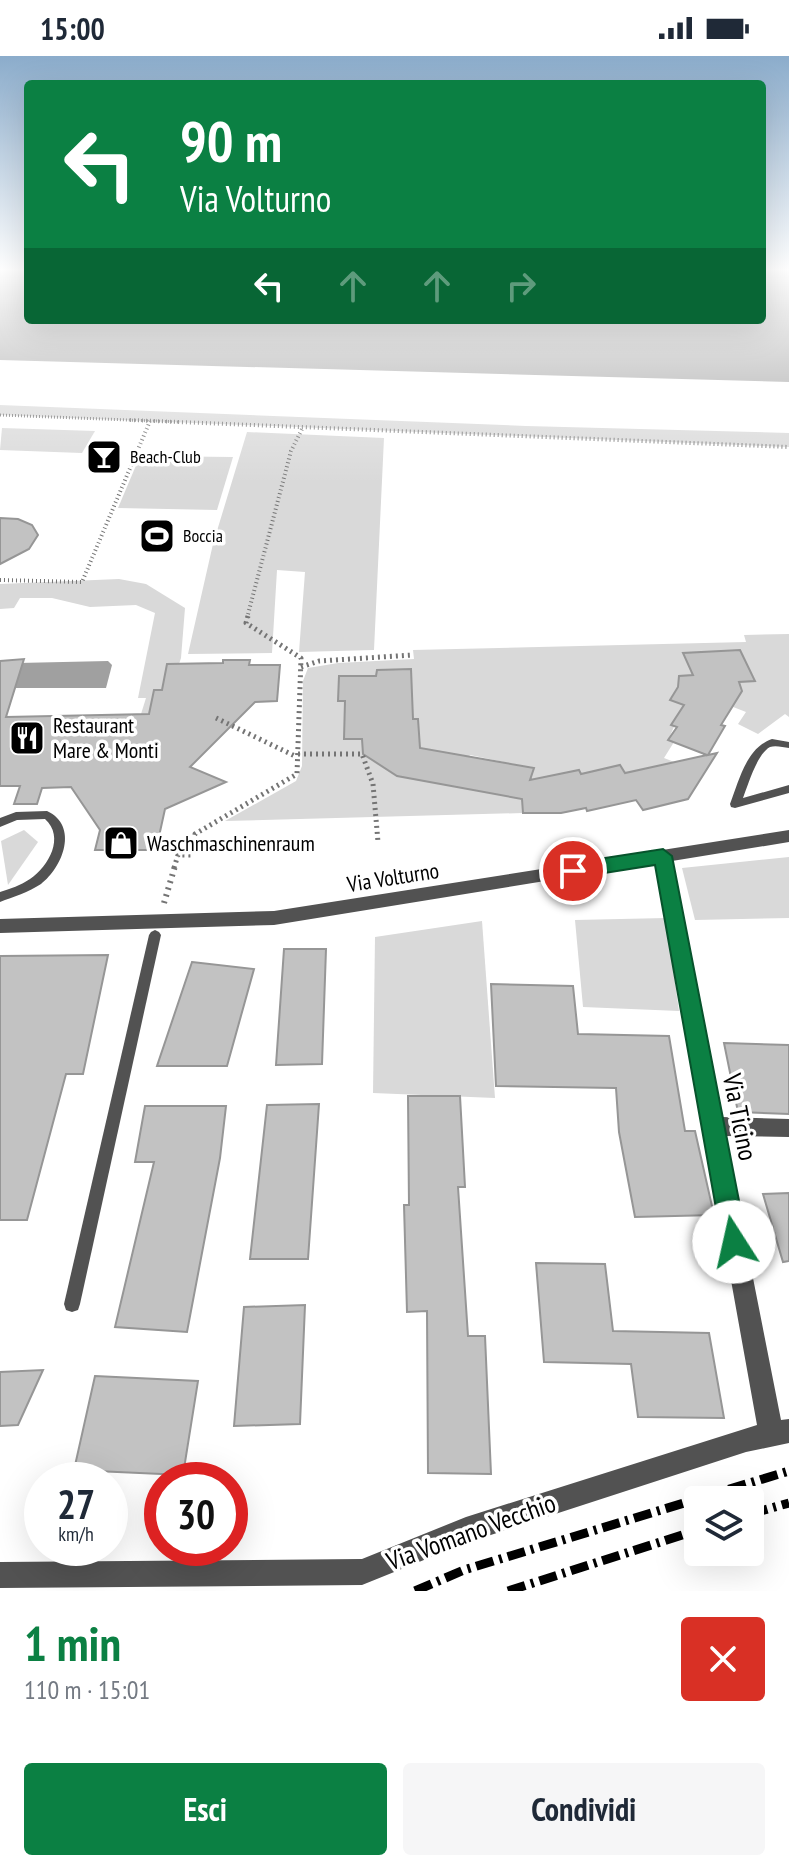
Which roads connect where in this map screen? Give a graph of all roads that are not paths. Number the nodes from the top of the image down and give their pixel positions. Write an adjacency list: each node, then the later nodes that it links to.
1 (789, 745): 2 (lane)
2 (789, 789)
3 (0, 823): 6 (lane)
4 (789, 836): 5 (street, Via Volturno)
5 (663, 856): 8 (street, Via Volturno); 9 (street, Via Ticino)
6 (0, 898)
7 (0, 926): 8 (street, Via Volturno)
8 (157, 928): 11 (lane)
9 (713, 1126): 10 (street); 12 (street, Via Ticino)
10 (789, 1128)
11 (72, 1304)
12 (780, 1433): 13 (street, Via Vomano Vecchio)
13 (0, 1575)

